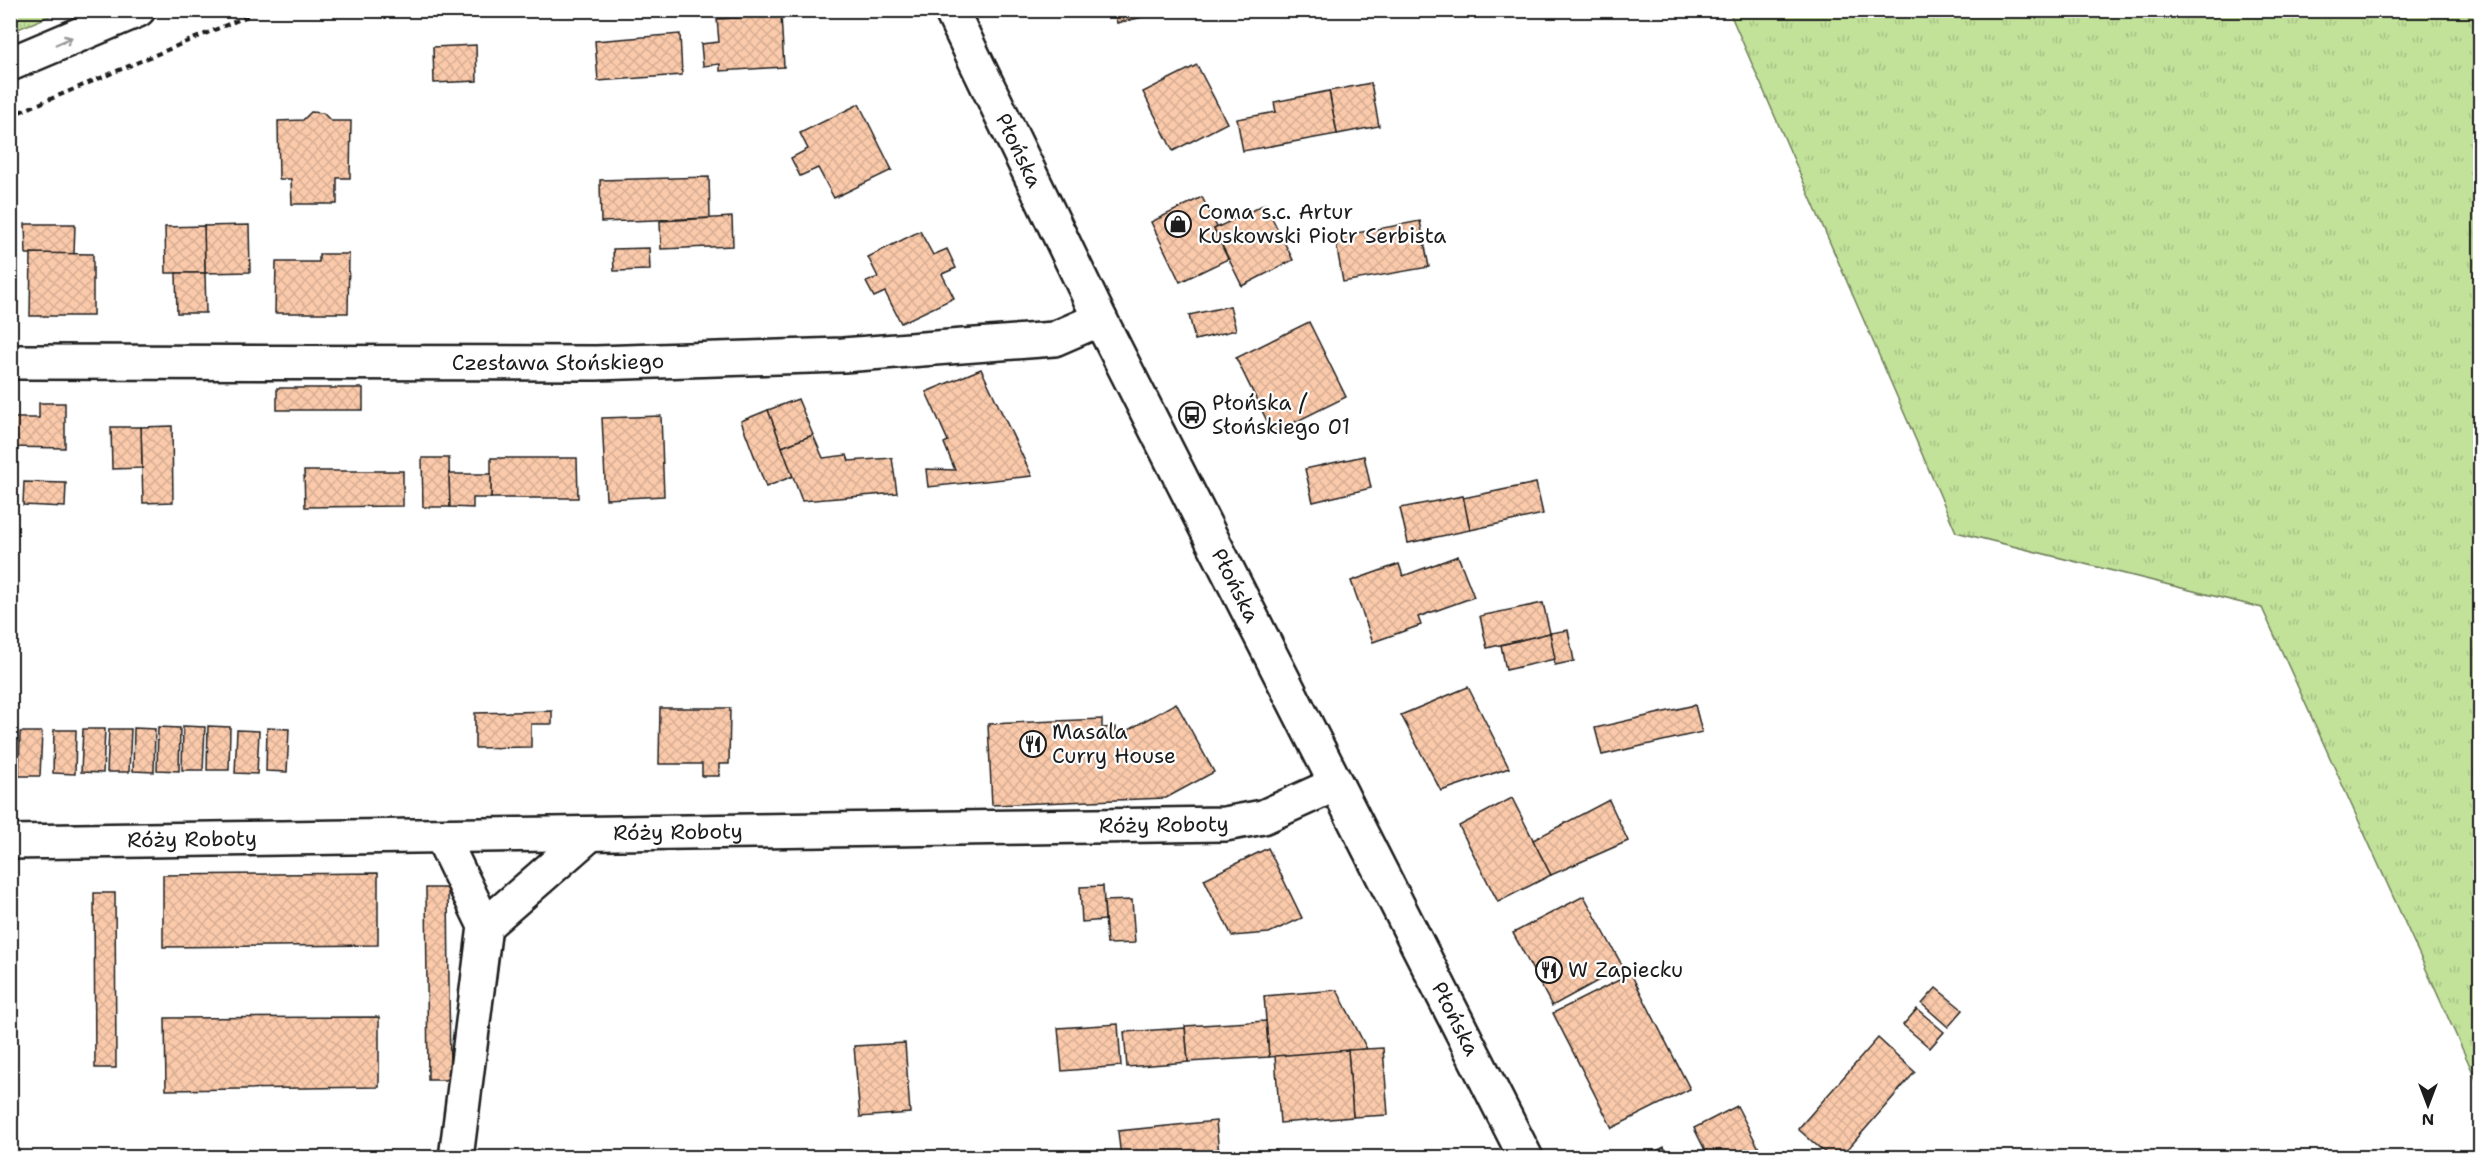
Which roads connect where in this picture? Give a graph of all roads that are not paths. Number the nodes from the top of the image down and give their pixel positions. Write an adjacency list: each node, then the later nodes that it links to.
1 (138, 10): 3 (street, one-way to 1)
2 (951, 10): 4 (street, Płońska)
3 (10, 64)
4 (1100, 319): 5 (street, Czesława Słońskiego); 6 (street, Płońska)
5 (10, 362)
6 (1336, 784): 7 (street, Róży Roboty); 12 (street, Płońska)
7 (589, 835): 8 (street, Róży Roboty); 10 (street)
8 (442, 837): 9 (street, Róży Roboty); 10 (street)
9 (10, 842)
10 (485, 926): 11 (street)
11 (456, 1158)
12 (1526, 1158)

